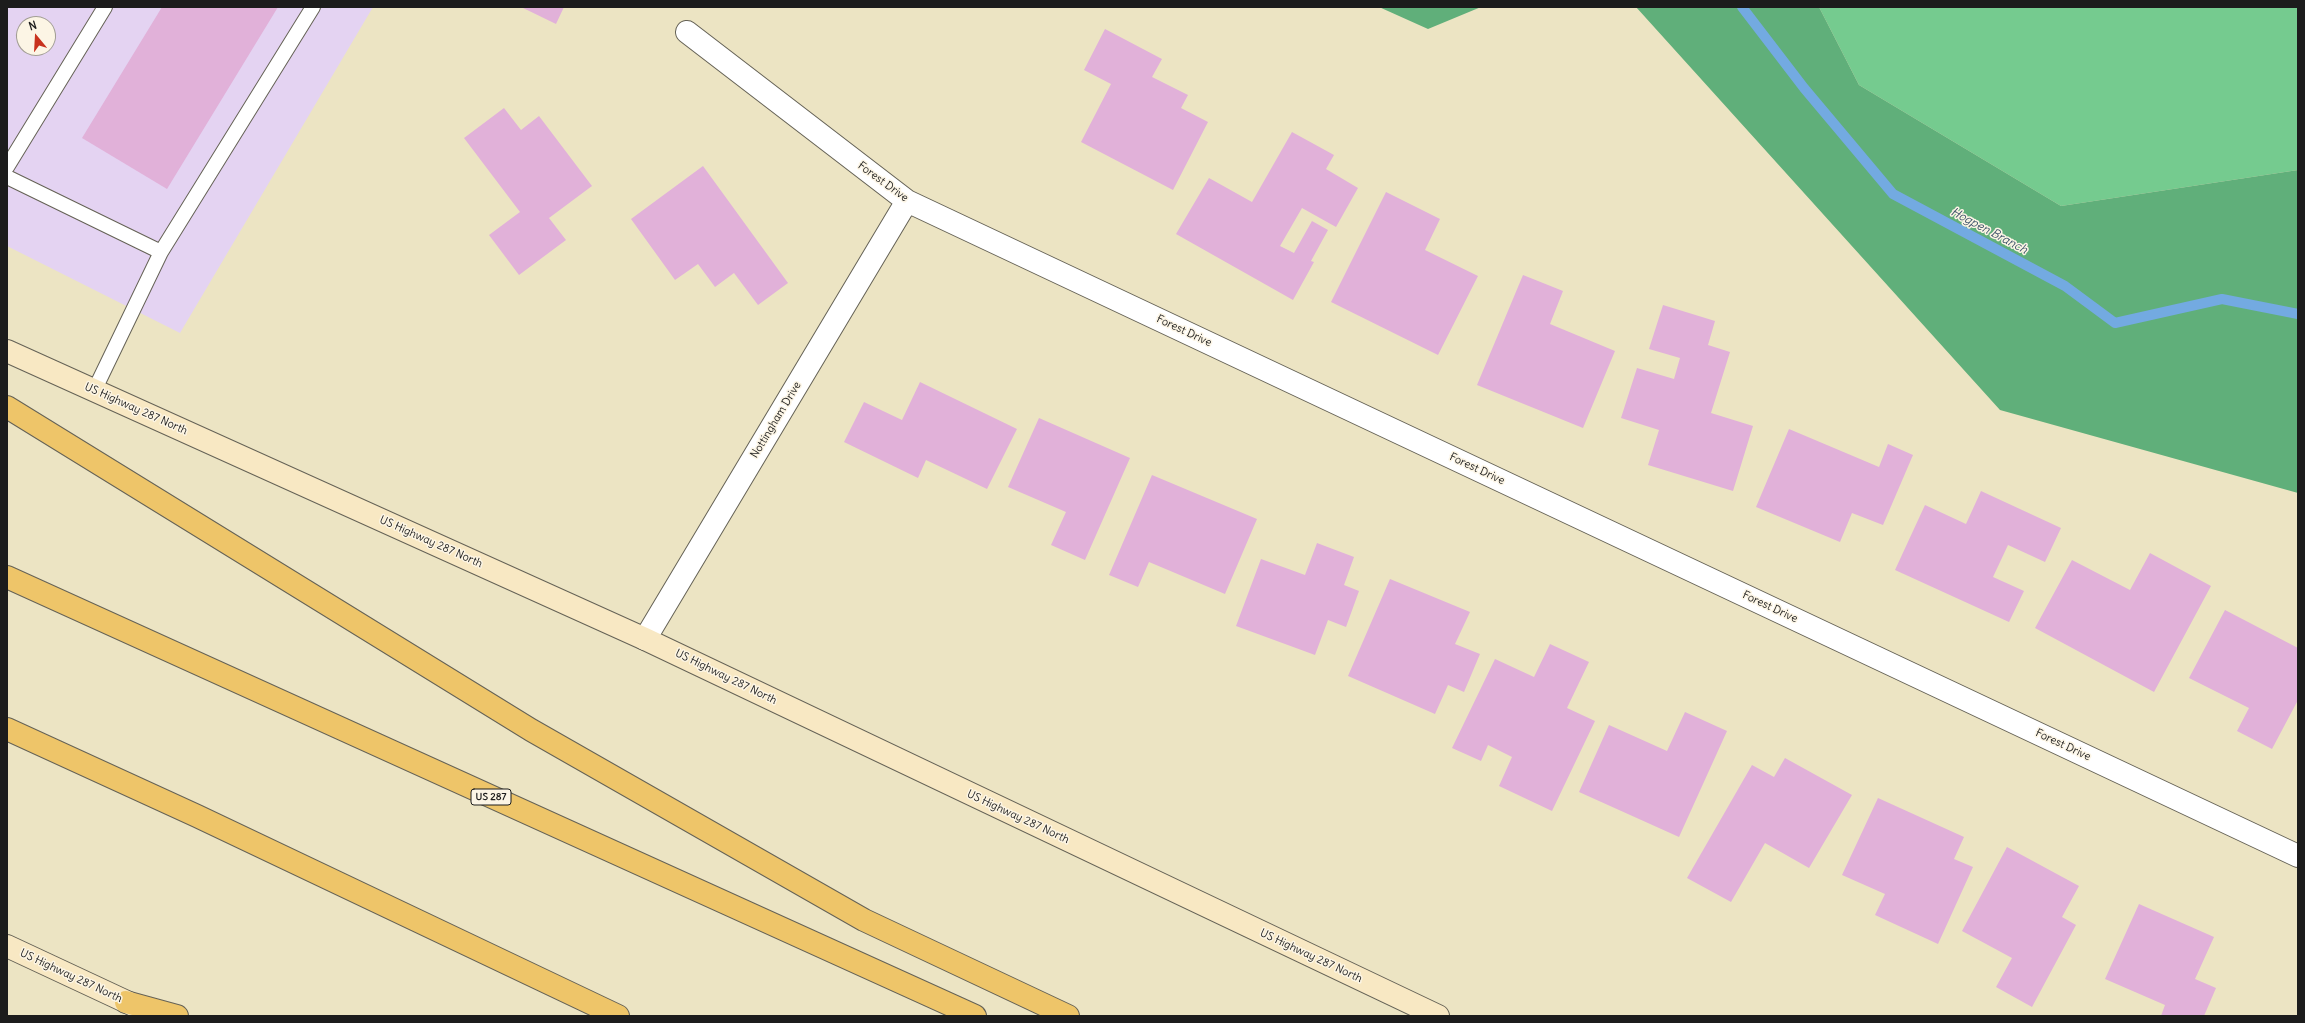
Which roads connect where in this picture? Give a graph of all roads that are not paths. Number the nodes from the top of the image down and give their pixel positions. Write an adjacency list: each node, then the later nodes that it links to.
1 (105, 7): 4 (lane)
2 (313, 7): 7 (lane)
3 (687, 32): 6 (street, Forest Drive)
4 (7, 167)
5 (7, 177): 7 (lane)
6 (907, 201): 12 (street, Nottingham Drive); 14 (street, Forest Drive)
7 (161, 252): 9 (lane)
8 (7, 351): 9 (main road, US Highway 287 North)
9 (94, 391): 12 (main road, US Highway 287 North)
10 (7, 407): 21 (highway)
11 (7, 577): 20 (highway, US 287)
12 (645, 639): 22 (main road, US Highway 287 North)
13 (7, 729): 19 (highway)
14 (2298, 856)
15 (7, 946): 16 (main road, US Highway 287 North)
16 (126, 1002): 17 (main road, US Highway 287 North); 18 (highway)
17 (157, 1016)
18 (177, 1016)
19 (618, 1016)
20 (975, 1016)
21 (1068, 1016)
22 (1438, 1016)

